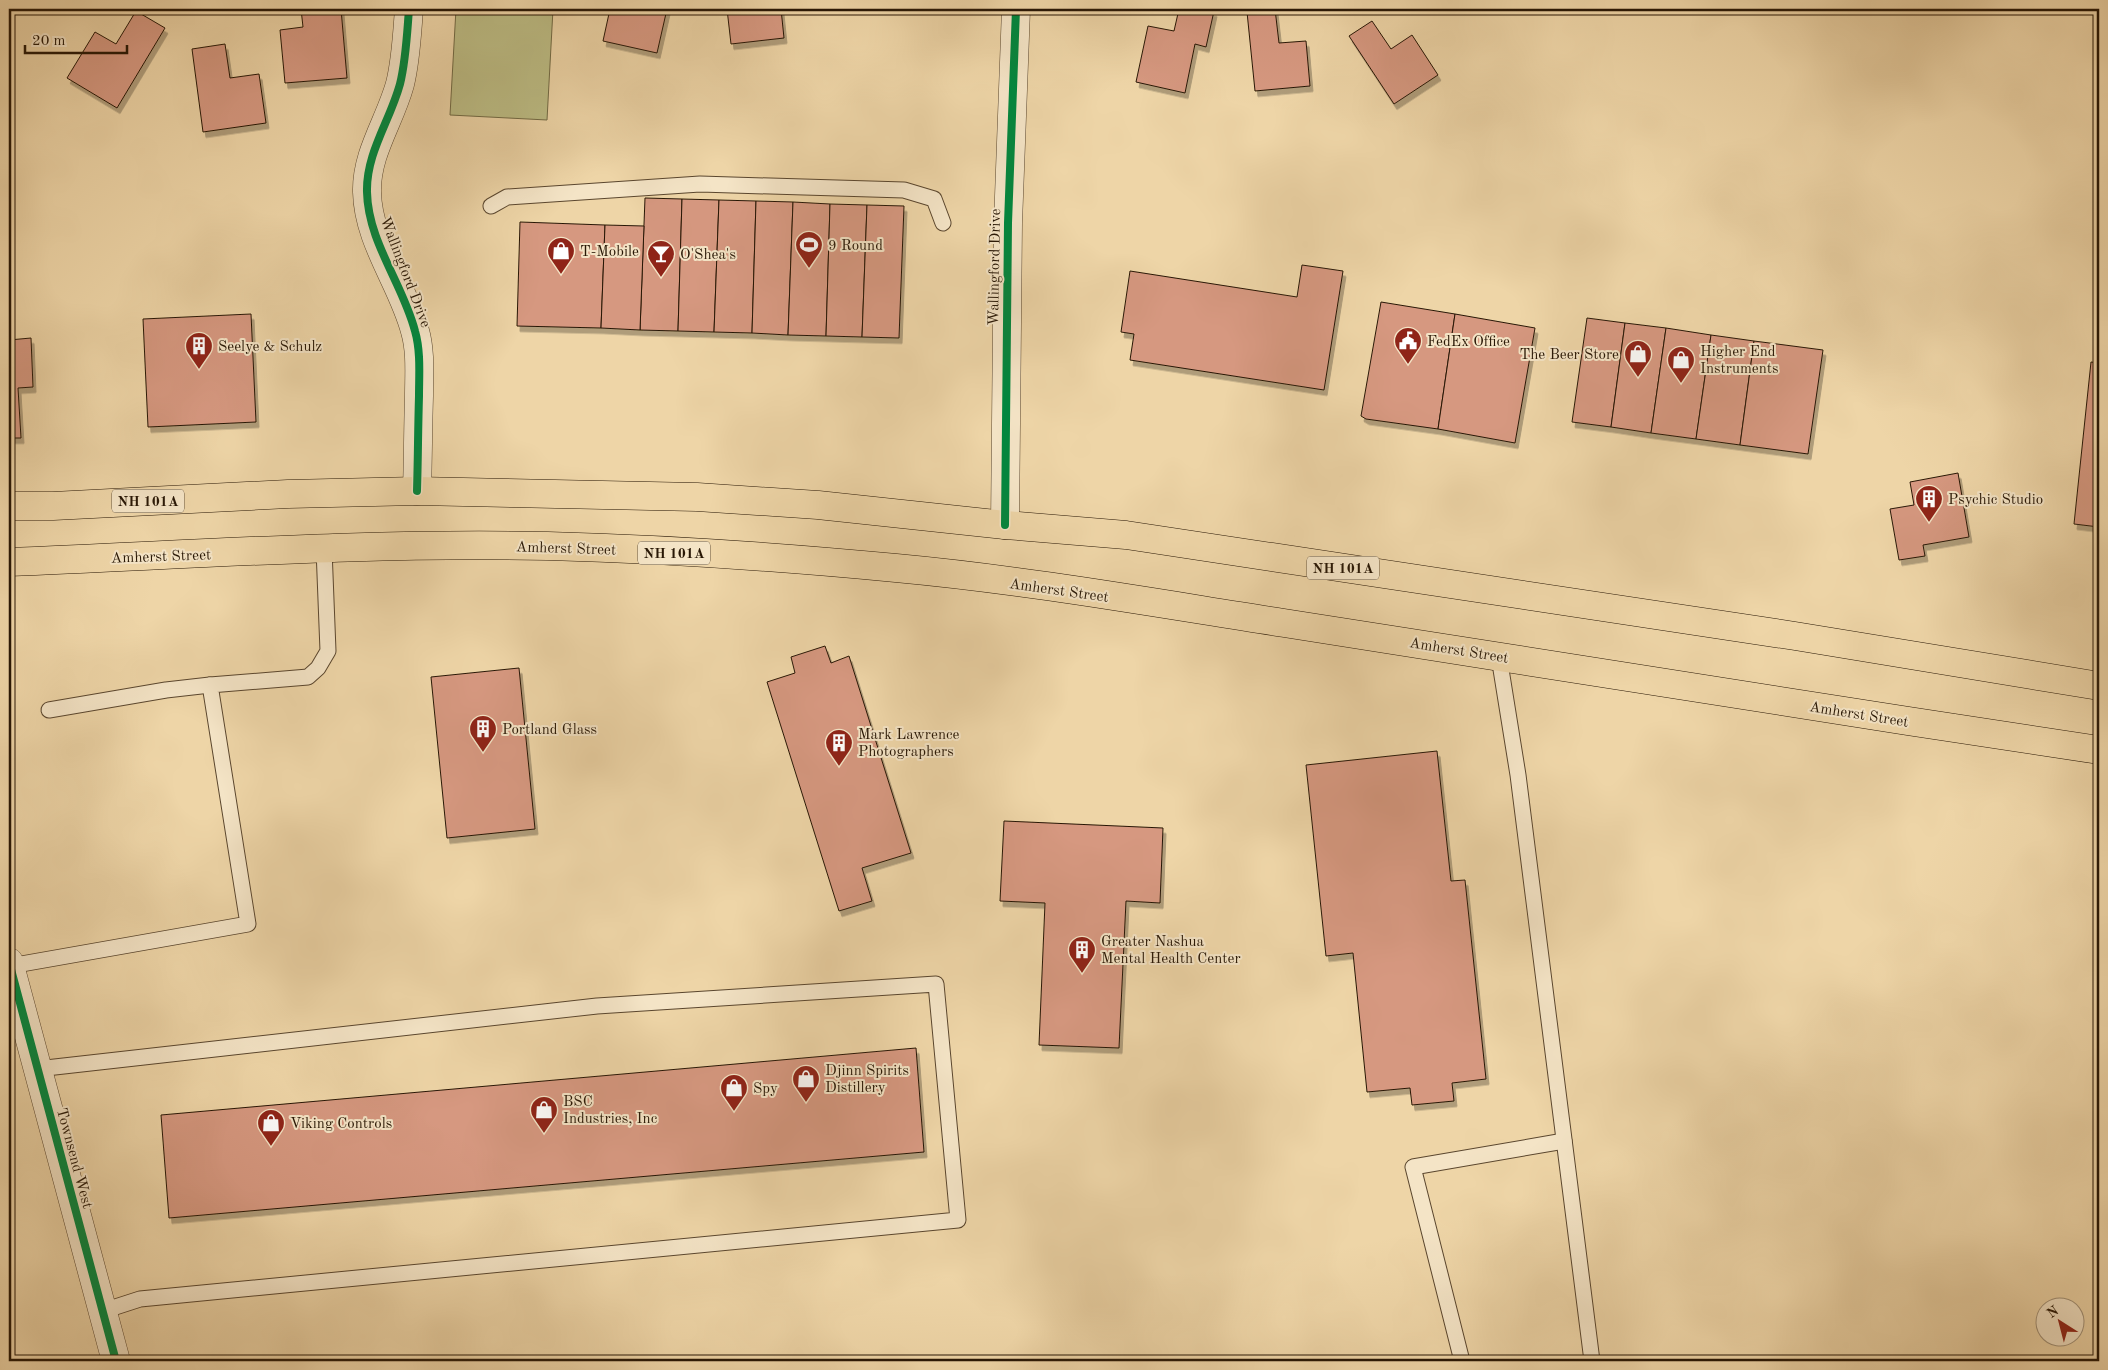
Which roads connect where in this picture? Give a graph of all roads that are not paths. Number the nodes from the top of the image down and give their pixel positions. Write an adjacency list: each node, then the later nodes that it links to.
1 (409, 9): 5 (street, Wallingford Drive)
2 (1016, 9): 7 (street, Wallingford Drive)
3 (492, 206): 4 (lane)
4 (943, 224)
5 (417, 491): 6 (highway, NH 101A); 7 (highway, NH 101A)
6 (9, 506)
7 (1005, 525): 12 (highway, NH 101A)
8 (324, 549): 9 (highway, Amherst Street / NH 101A); 10 (highway, Amherst Street / NH 101A); 11 (lane)
9 (9, 562)
10 (1499, 657): 14 (highway, Amherst Street / NH 101A); 17 (lane)
11 (210, 686): 13 (lane); 15 (lane)
12 (2099, 686)
13 (49, 710)
14 (2099, 750)
15 (9, 964): 16 (street, Townsend West)
16 (37, 1069): 18 (street, Townsend West); 18 (lane)
17 (1564, 1141): 20 (lane); 21 (lane)
18 (103, 1311): 19 (street, Townsend West)
19 (116, 1361)
20 (1462, 1361)
21 (1592, 1361)

